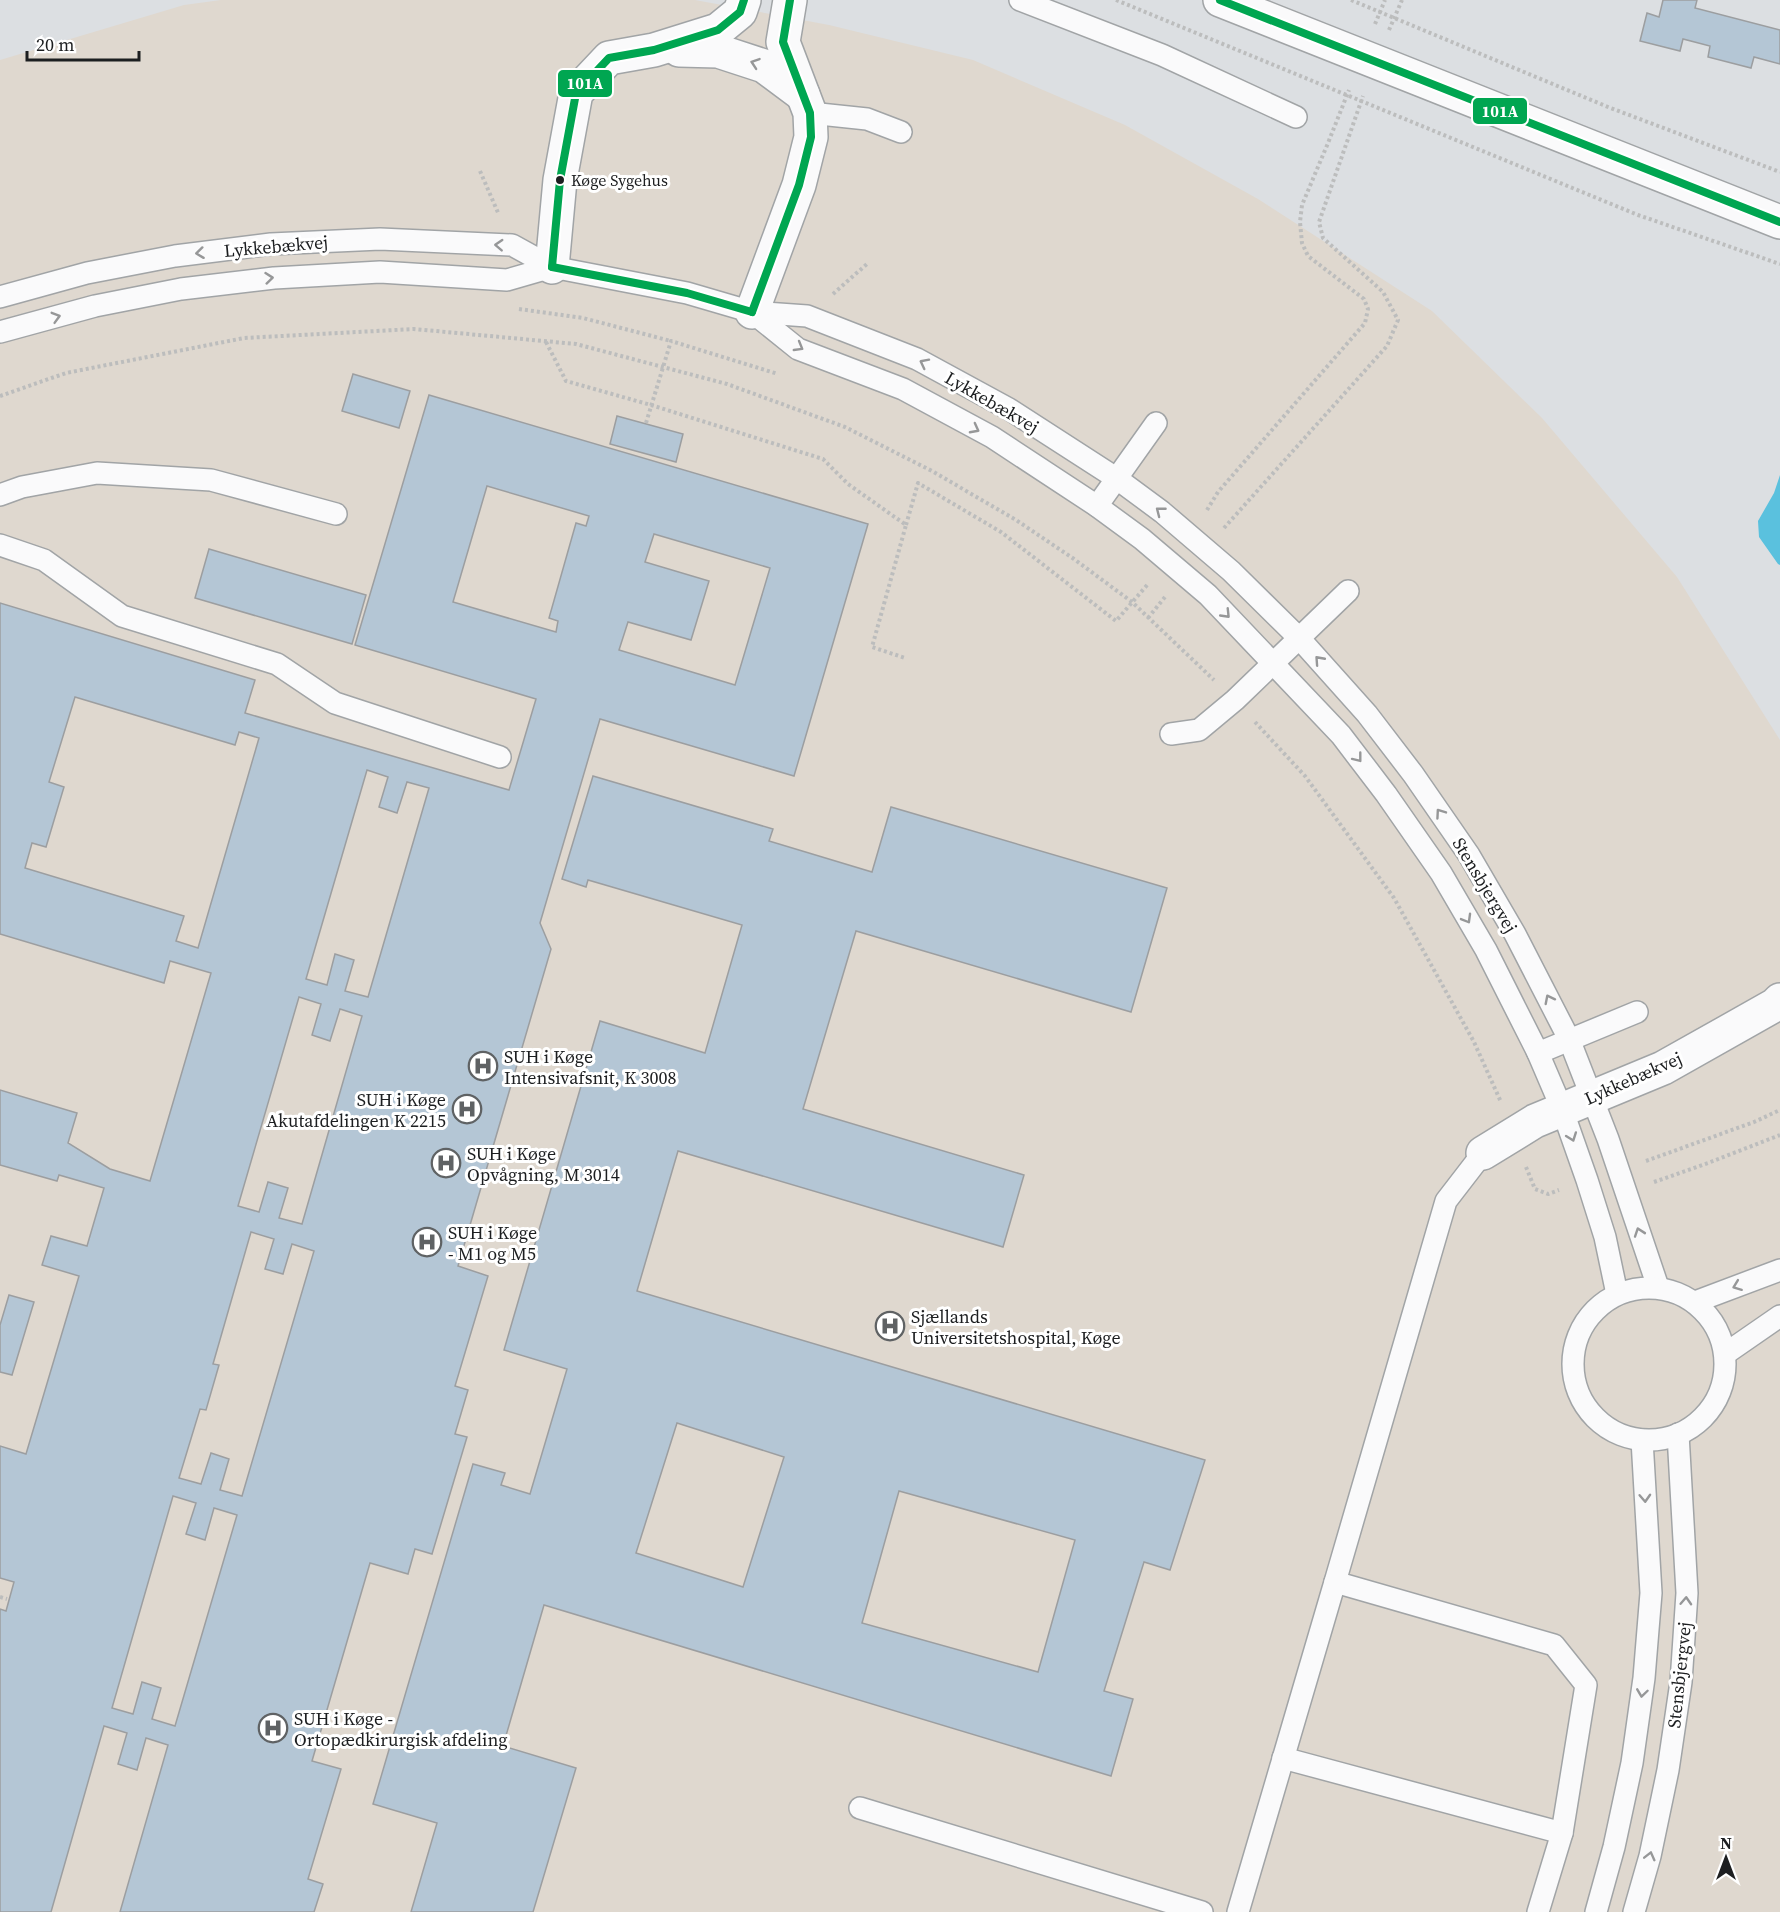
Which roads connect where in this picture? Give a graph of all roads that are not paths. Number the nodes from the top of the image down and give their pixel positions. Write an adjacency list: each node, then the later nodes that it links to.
1 (744, 0): 5 (street)
2 (790, 0): 6 (street)
3 (1020, 0): 7 (lane)
4 (1220, 0): 9 (street)
5 (654, 50): 6 (street, one-way to 5); 10 (street)
6 (807, 104): 8 (lane); 12 (street)
7 (1296, 117)
8 (901, 132)
9 (1780, 222)
10 (552, 267): 11 (lane, Lykkebækvej, one-way to 11); 12 (lane, Lykkebækvej); 13 (lane, Lykkebækvej, one-way to 10)
11 (0, 297)
12 (753, 312): 15 (lane, Lykkebækvej, one-way to 12); 17 (lane, Lykkebækvej, one-way to 17)
13 (0, 332)
14 (1156, 423): 15 (lane)
15 (1116, 478): 17 (lane); 20 (lane, Lykkebækvej, one-way to 15)
16 (0, 495): 18 (lane)
17 (1097, 506): 21 (lane, Lykkebækvej)
18 (336, 514)
19 (0, 545): 26 (lane)
20 (1204, 549): 23 (lane, Stensbjergvej)
21 (1175, 568): 24 (lane, Stensbjergvej, one-way to 24)
22 (1348, 591): 23 (lane)
23 (1299, 638): 24 (lane); 29 (lane, Stensbjergvej, one-way to 23)
24 (1273, 663): 25 (lane); 30 (lane, Stensbjergvej, one-way to 30)
25 (1171, 734)
26 (500, 757)
27 (1780, 1000): 31 (street, Lykkebækvej)
28 (1637, 1012): 29 (lane)
29 (1569, 1039): 30 (lane); 31 (lane, Stensbjergvej)
30 (1538, 1053): 32 (lane, Stensbjergvej)
31 (1593, 1097): 32 (street, Lykkebækvej); 35 (lane, Stensbjergvej, one-way to 31)
32 (1562, 1109): 33 (street, Lykkebækvej); 36 (lane, Stensbjergvej, one-way to 36)
33 (1483, 1153): 42 (lane)
34 (1780, 1270): 37 (lane, one-way to 37)
35 (1658, 1287): 36 (lane); 37 (lane)
36 (1617, 1294): 41 (lane)
37 (1695, 1302): 39 (lane)
38 (1780, 1316): 39 (lane)
39 (1725, 1354): 40 (lane)
40 (1678, 1434): 41 (lane); 50 (lane, Stensbjergvej, one-way to 40)
41 (1642, 1440): 49 (lane, Stensbjergvej, one-way to 49)
42 (1335, 1582): 43 (lane); 45 (lane)
43 (1283, 1758): 45 (lane); 47 (lane)
44 (860, 1808): 46 (lane)
45 (1562, 1833): 48 (lane)
46 (1202, 1912)
47 (1238, 1912)
48 (1538, 1912)
49 (1596, 1912)
50 (1634, 1912)

